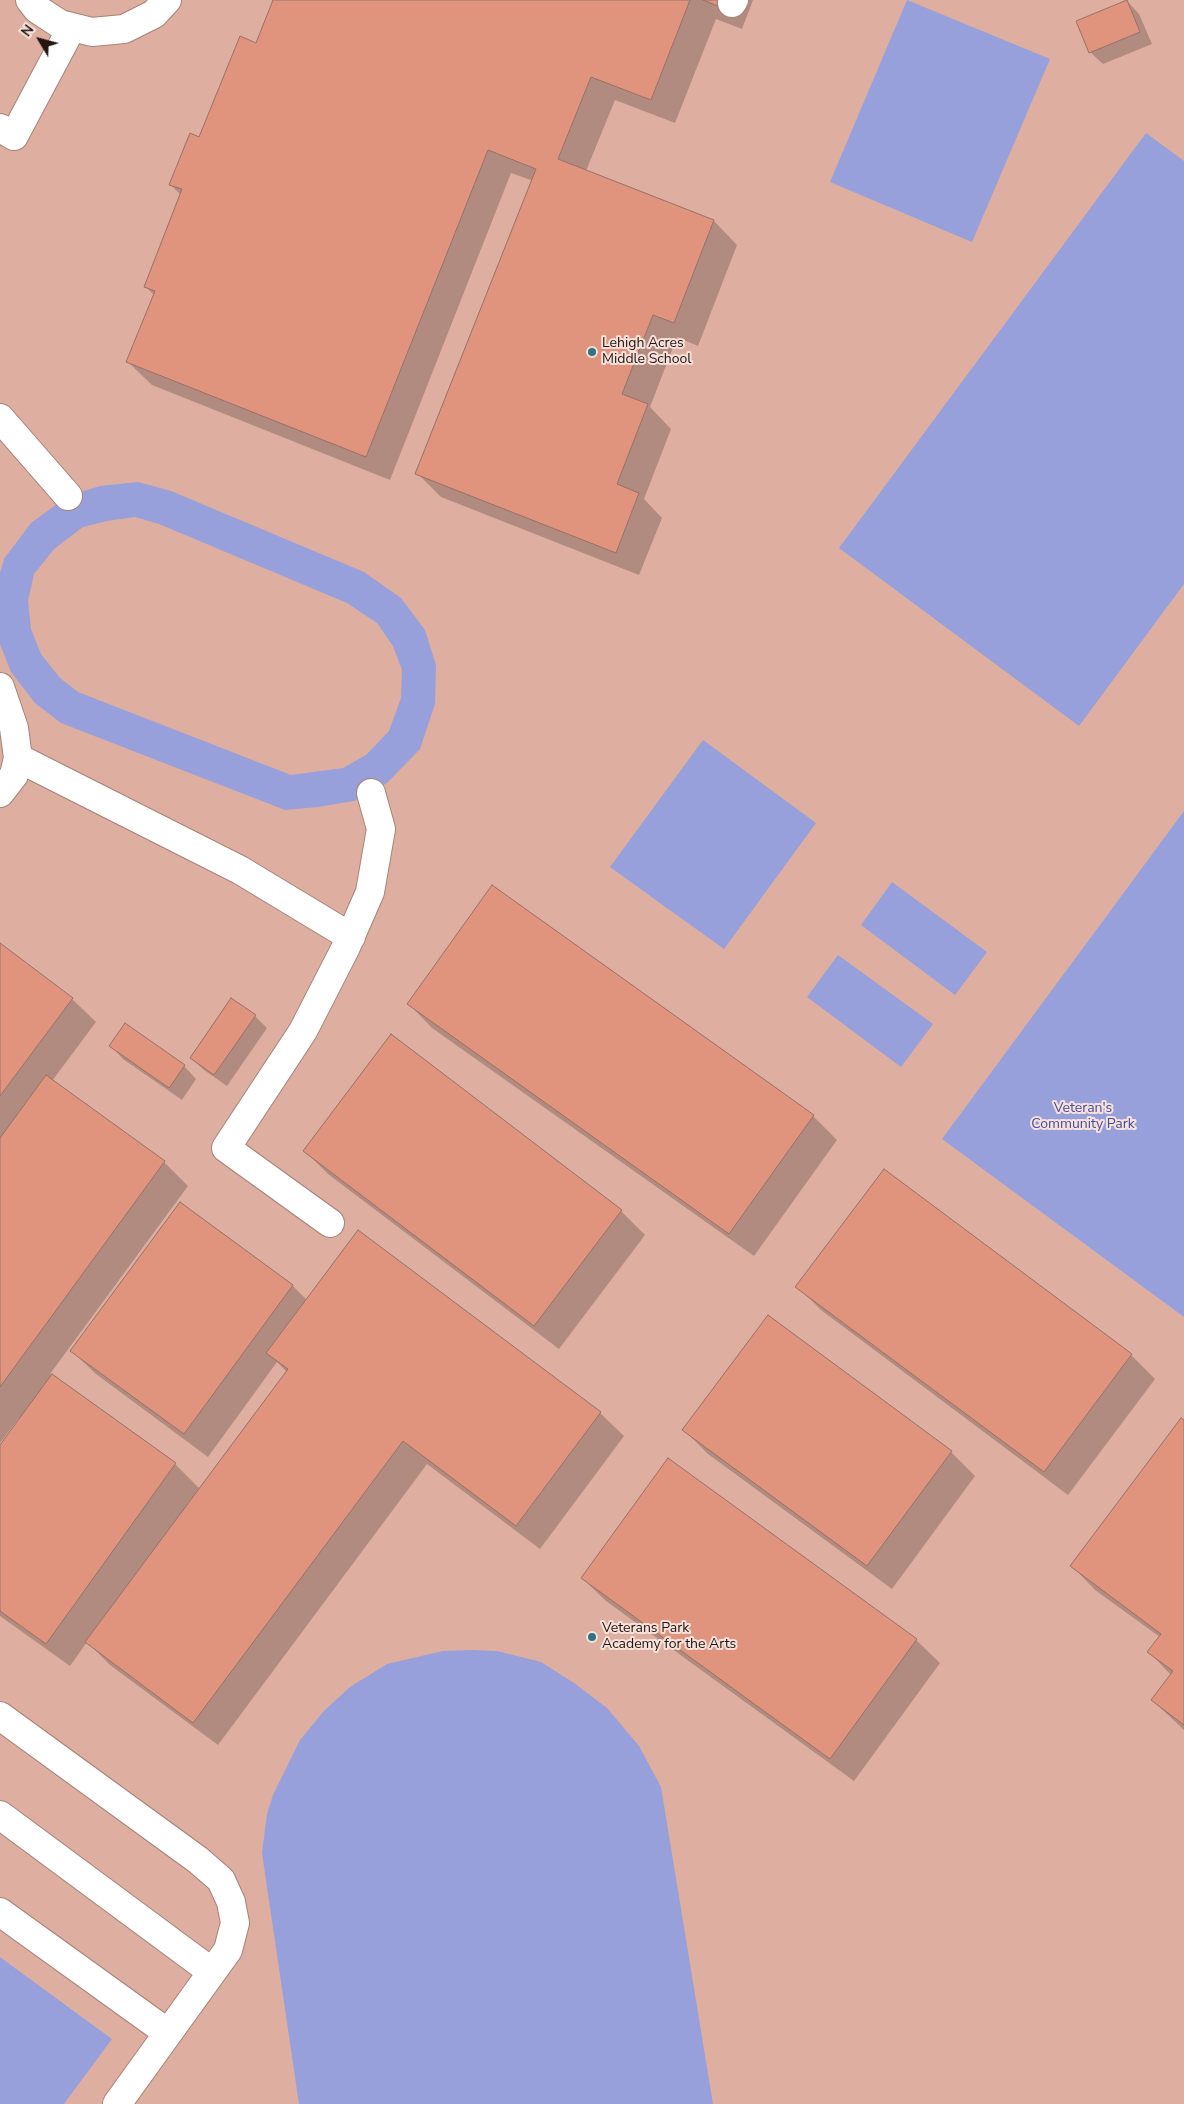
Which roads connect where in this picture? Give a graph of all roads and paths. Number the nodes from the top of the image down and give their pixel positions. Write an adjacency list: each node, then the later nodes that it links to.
1 (30, 0): 3 (lane)
2 (167, 0): 3 (lane)
3 (72, 27): 4 (lane)
4 (0, 128)
5 (0, 418): 6 (lane)
6 (68, 496)
7 (0, 687): 8 (lane)
8 (18, 758): 10 (lane); 11 (lane)
9 (371, 792): 11 (lane)
10 (0, 793)
11 (350, 937): 12 (lane)
12 (330, 1223)
13 (0, 1716): 16 (lane)
14 (0, 1815): 16 (lane)
15 (0, 1912): 17 (lane)
16 (212, 1972): 17 (lane)
17 (168, 2033): 18 (lane)
18 (117, 2104)

